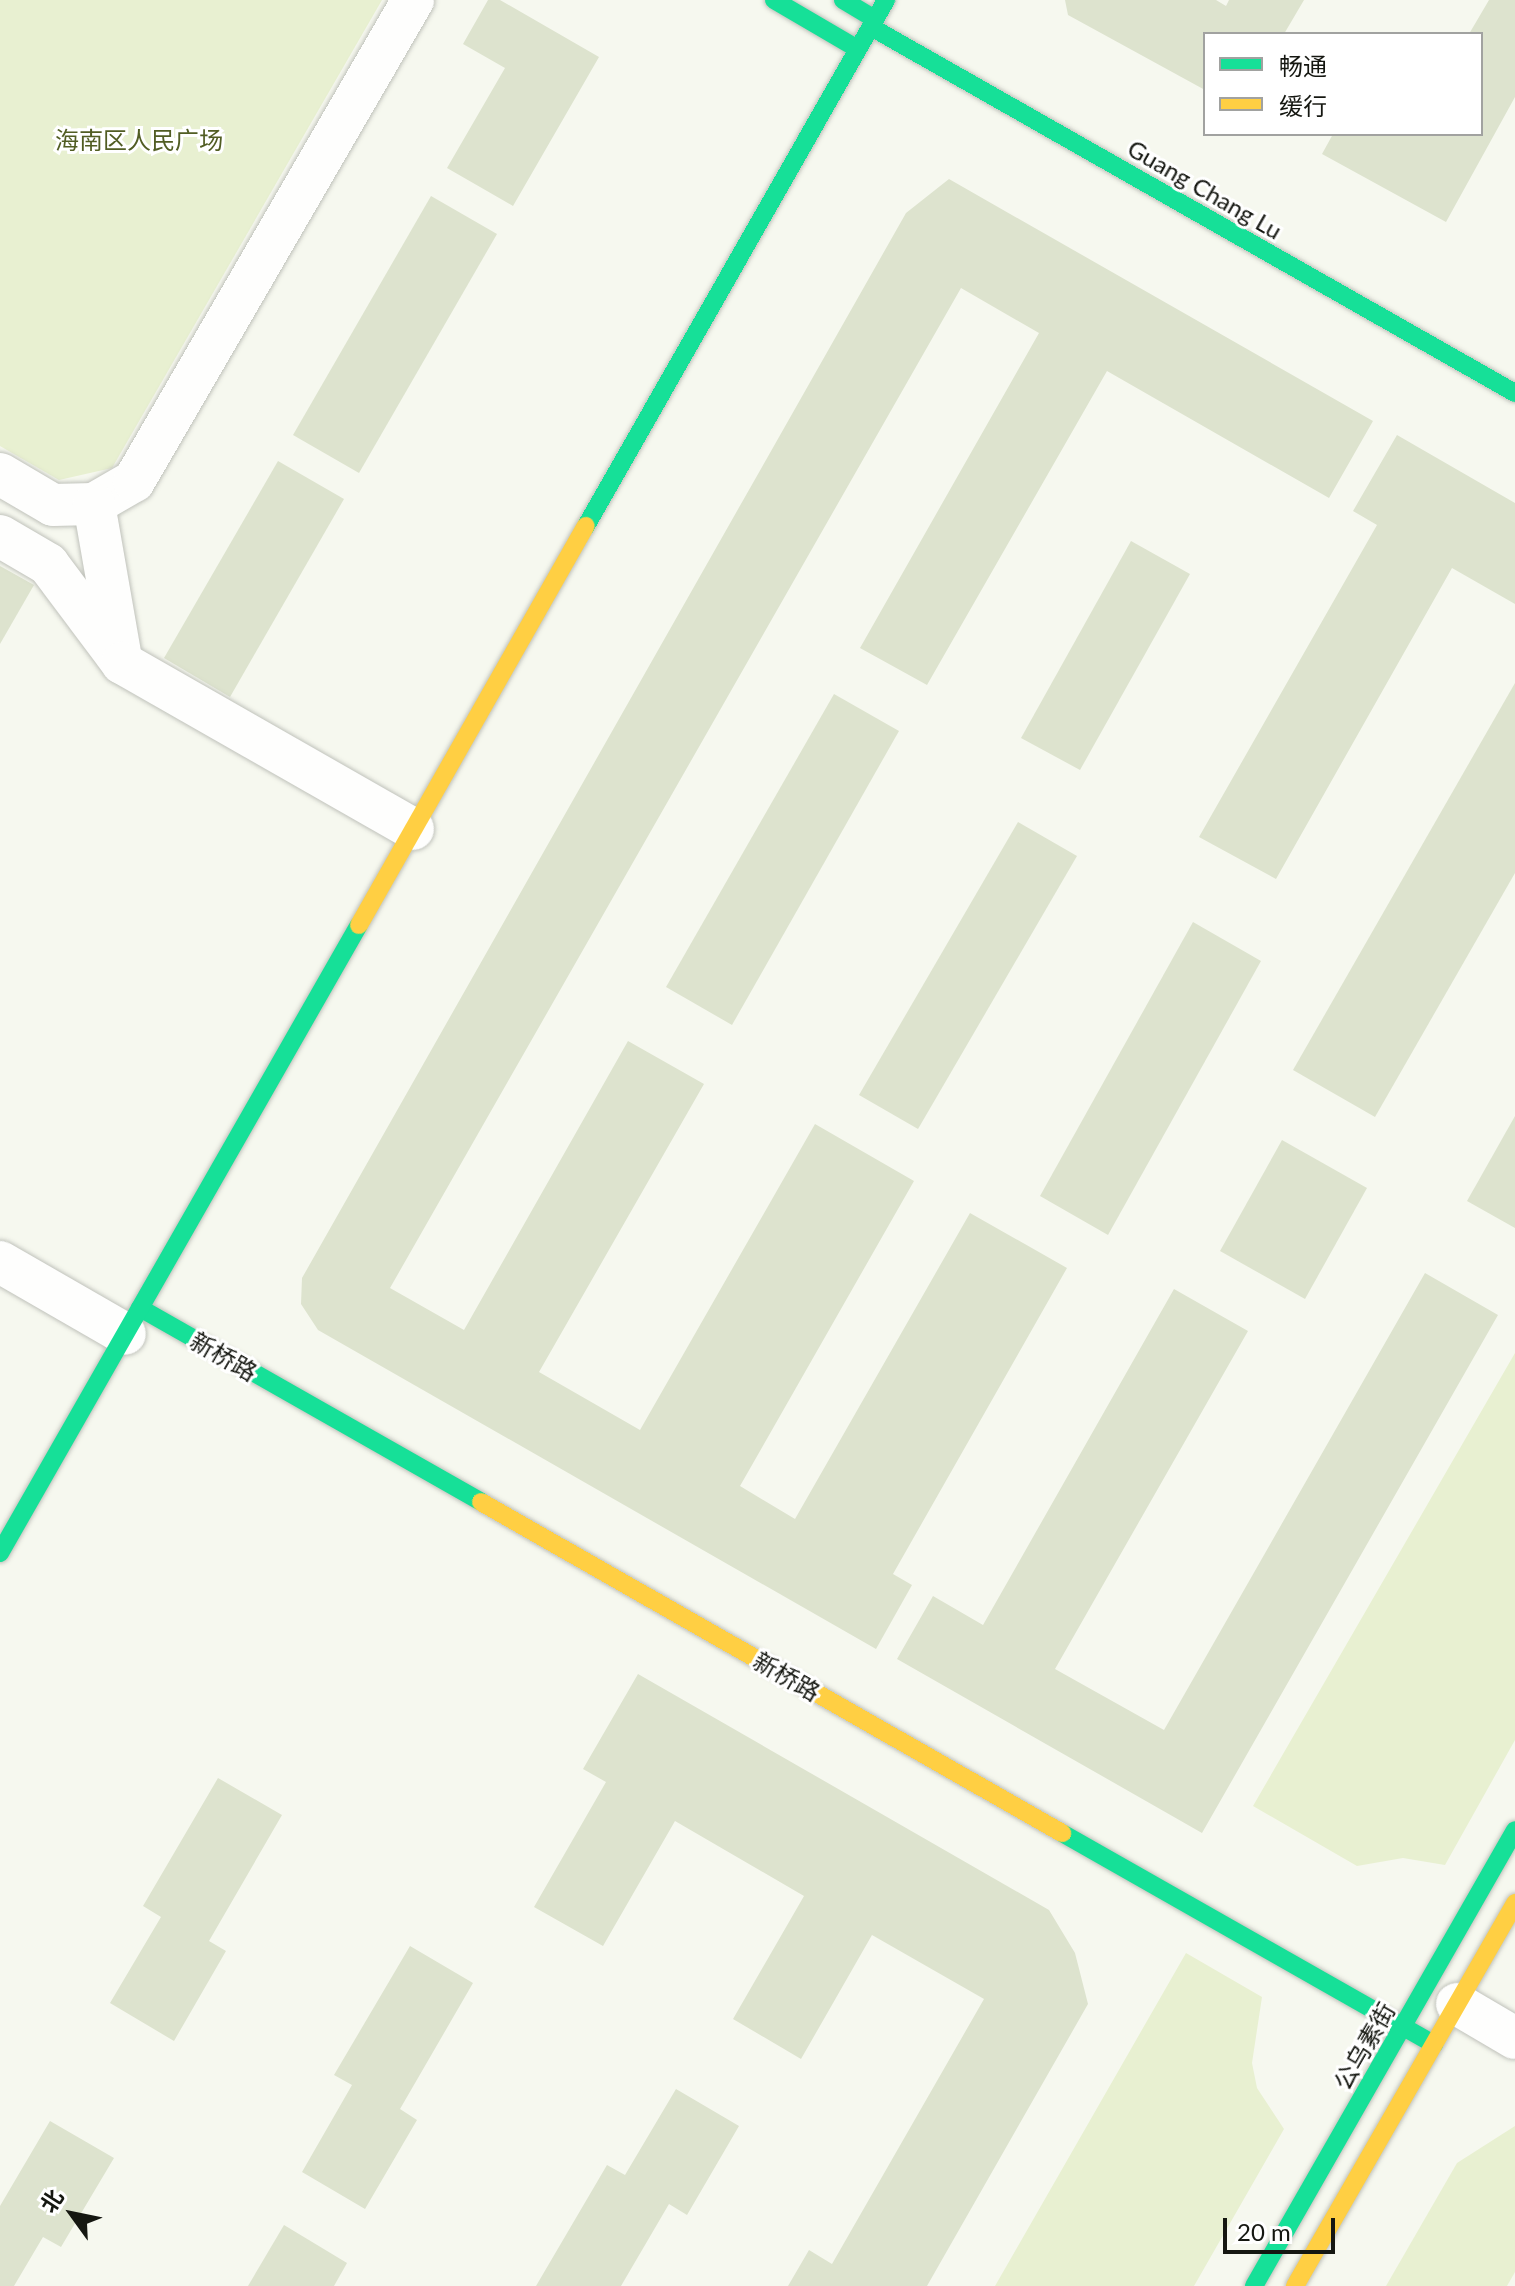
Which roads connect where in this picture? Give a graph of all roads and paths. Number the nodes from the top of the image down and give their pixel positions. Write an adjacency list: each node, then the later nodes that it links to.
1 (413, 0): 9 (street)
2 (774, 0): 6 (street)
3 (843, 0): 5 (street, Guang Chang Lu)
4 (886, 0): 5 (street)
5 (873, 23): 6 (street); 7 (street, Guang Chang Lu)
6 (858, 49): 12 (street)
7 (1515, 393)
8 (0, 474): 9 (street)
9 (94, 504): 11 (street)
10 (0, 536): 11 (street)
11 (122, 663): 12 (street)
12 (413, 829): 14 (street)
13 (0, 1262): 14 (street, 新桥路)
14 (133, 1321): 15 (street); 19 (street, 新桥路)
15 (0, 1553)
16 (1515, 1830): 19 (street, 公乌素街)
17 (1515, 1903): 18 (street)
18 (1457, 2004): 20 (street); 21 (street)
19 (1403, 2026): 21 (street, 新桥路); 22 (street, 公乌素街)
20 (1515, 2038)
21 (1434, 2044): 23 (street)
22 (1254, 2286)
23 (1295, 2286)

